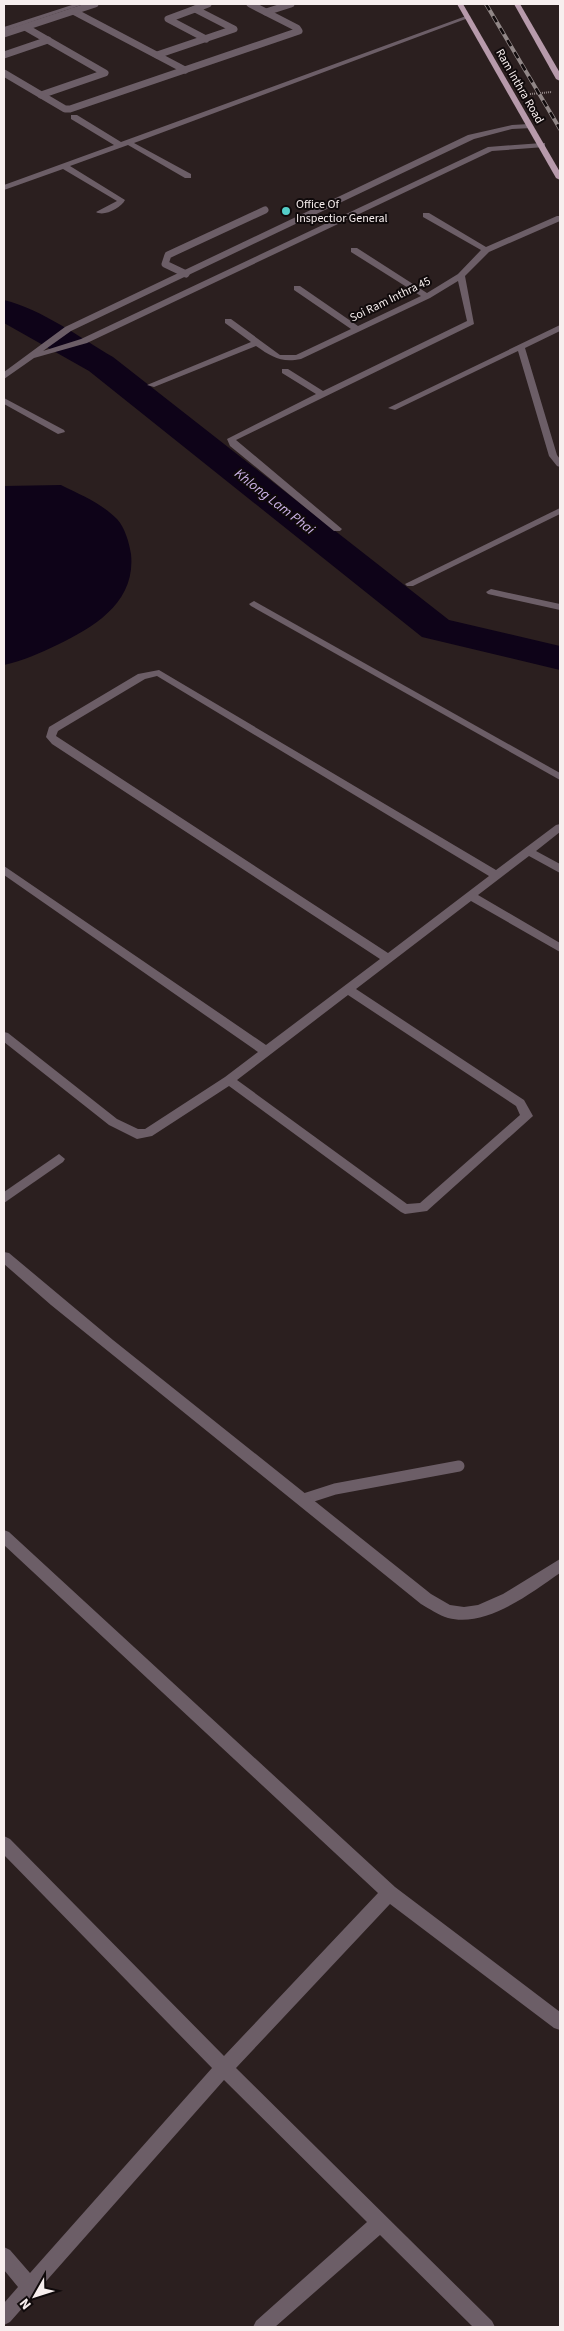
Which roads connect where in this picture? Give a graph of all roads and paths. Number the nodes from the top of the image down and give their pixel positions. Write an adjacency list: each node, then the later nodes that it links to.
1 (80, 4): 14 (street)
2 (95, 4): 10 (lane)
3 (208, 4): 9 (lane)
4 (250, 4): 11 (lane)
5 (291, 4): 11 (lane)
6 (460, 4): 12 (main road, Ram Inthra Road)
7 (517, 4): 8 (street); 22 (main road)
8 (521, 4)
9 (195, 9): 16 (lane); 16 (lane)
10 (73, 11): 13 (lane); 19 (lane)
11 (266, 12): 20 (lane)
12 (468, 17): 25 (main road, Ram Inthra Road); 28 (street)
13 (25, 27): 15 (lane); 17 (lane)
14 (4, 29)
15 (4, 34)
16 (206, 39): 19 (lane)
17 (48, 40): 18 (lane); 24 (lane)
18 (4, 55)
19 (157, 55): 20 (lane)
20 (185, 70): 24 (lane)
21 (4, 73): 24 (lane)
22 (560, 79)
23 (560, 92): 25 (path)
24 (41, 95)
25 (512, 95): 27 (main road, Ram Inthra Road)
26 (74, 117): 29 (street)
27 (529, 126): 30 (main road, Ram Inthra Road); 41 (street)
28 (128, 142): 29 (street); 32 (street)
29 (120, 145): 31 (street)
30 (542, 145): 33 (main road, Ram Inthra Road); 50 (street)
31 (64, 166): 34 (street); 36 (street)
32 (188, 176)
33 (560, 178)
34 (4, 188)
35 (265, 210): 41 (lane)
36 (100, 212)
37 (426, 215): 40 (street)
38 (560, 218): 40 (street, Soi Ram Inthra 45)
39 (354, 250): 44 (street)
40 (486, 250): 42 (street, Soi Ram Inthra 45)
41 (186, 274): 50 (street)
42 (461, 276): 44 (street, Soi Ram Inthra 45); 54 (street)
43 (297, 288): 47 (street)
44 (427, 296): 47 (street, Soi Ram Inthra 45)
45 (228, 321): 48 (street, Soi Ram Inthra 45)
46 (560, 328): 49 (street)
47 (357, 329): 48 (street, Soi Ram Inthra 45)
48 (256, 343): 53 (street)
49 (521, 347): 56 (street); 58 (street)
50 (26, 359): 52 (street)
51 (285, 371): 54 (street)
52 (4, 376)
53 (151, 385)
54 (322, 394): 60 (street)
55 (4, 401): 57 (street)
56 (392, 408)
57 (61, 432)
58 (560, 464)
59 (560, 512): 61 (street)
60 (337, 529)
61 (410, 584)
62 (491, 592): 64 (street)
63 (254, 604): 65 (street)
64 (560, 607)
65 (560, 777)
66 (560, 827): 67 (street)
67 (529, 851): 68 (street); 70 (street)
68 (560, 869)
69 (4, 870): 76 (street)
70 (496, 875): 71 (street); 73 (street)
71 (471, 896): 72 (street); 73 (street)
72 (560, 948)
73 (389, 959): 74 (street)
74 (348, 988): 76 (street); 77 (street)
75 (4, 1036): 77 (street)
76 (267, 1052): 77 (street)
77 (230, 1080)
78 (59, 1159): 79 (street)
79 (4, 1198)
80 (4, 1257): 82 (street)
81 (459, 1466): 82 (lane)
82 (304, 1499): 84 (street)
83 (4, 1536): 86 (street)
84 (560, 1565)
85 (4, 1844): 88 (street)
86 (389, 1893): 87 (street); 88 (street)
87 (560, 2022)
88 (224, 2068): 89 (street); 91 (street)
89 (380, 2222): 93 (street); 94 (street)
90 (4, 2256): 91 (street)
91 (30, 2287): 92 (street)
92 (4, 2316)
93 (262, 2327)
94 (486, 2327)

